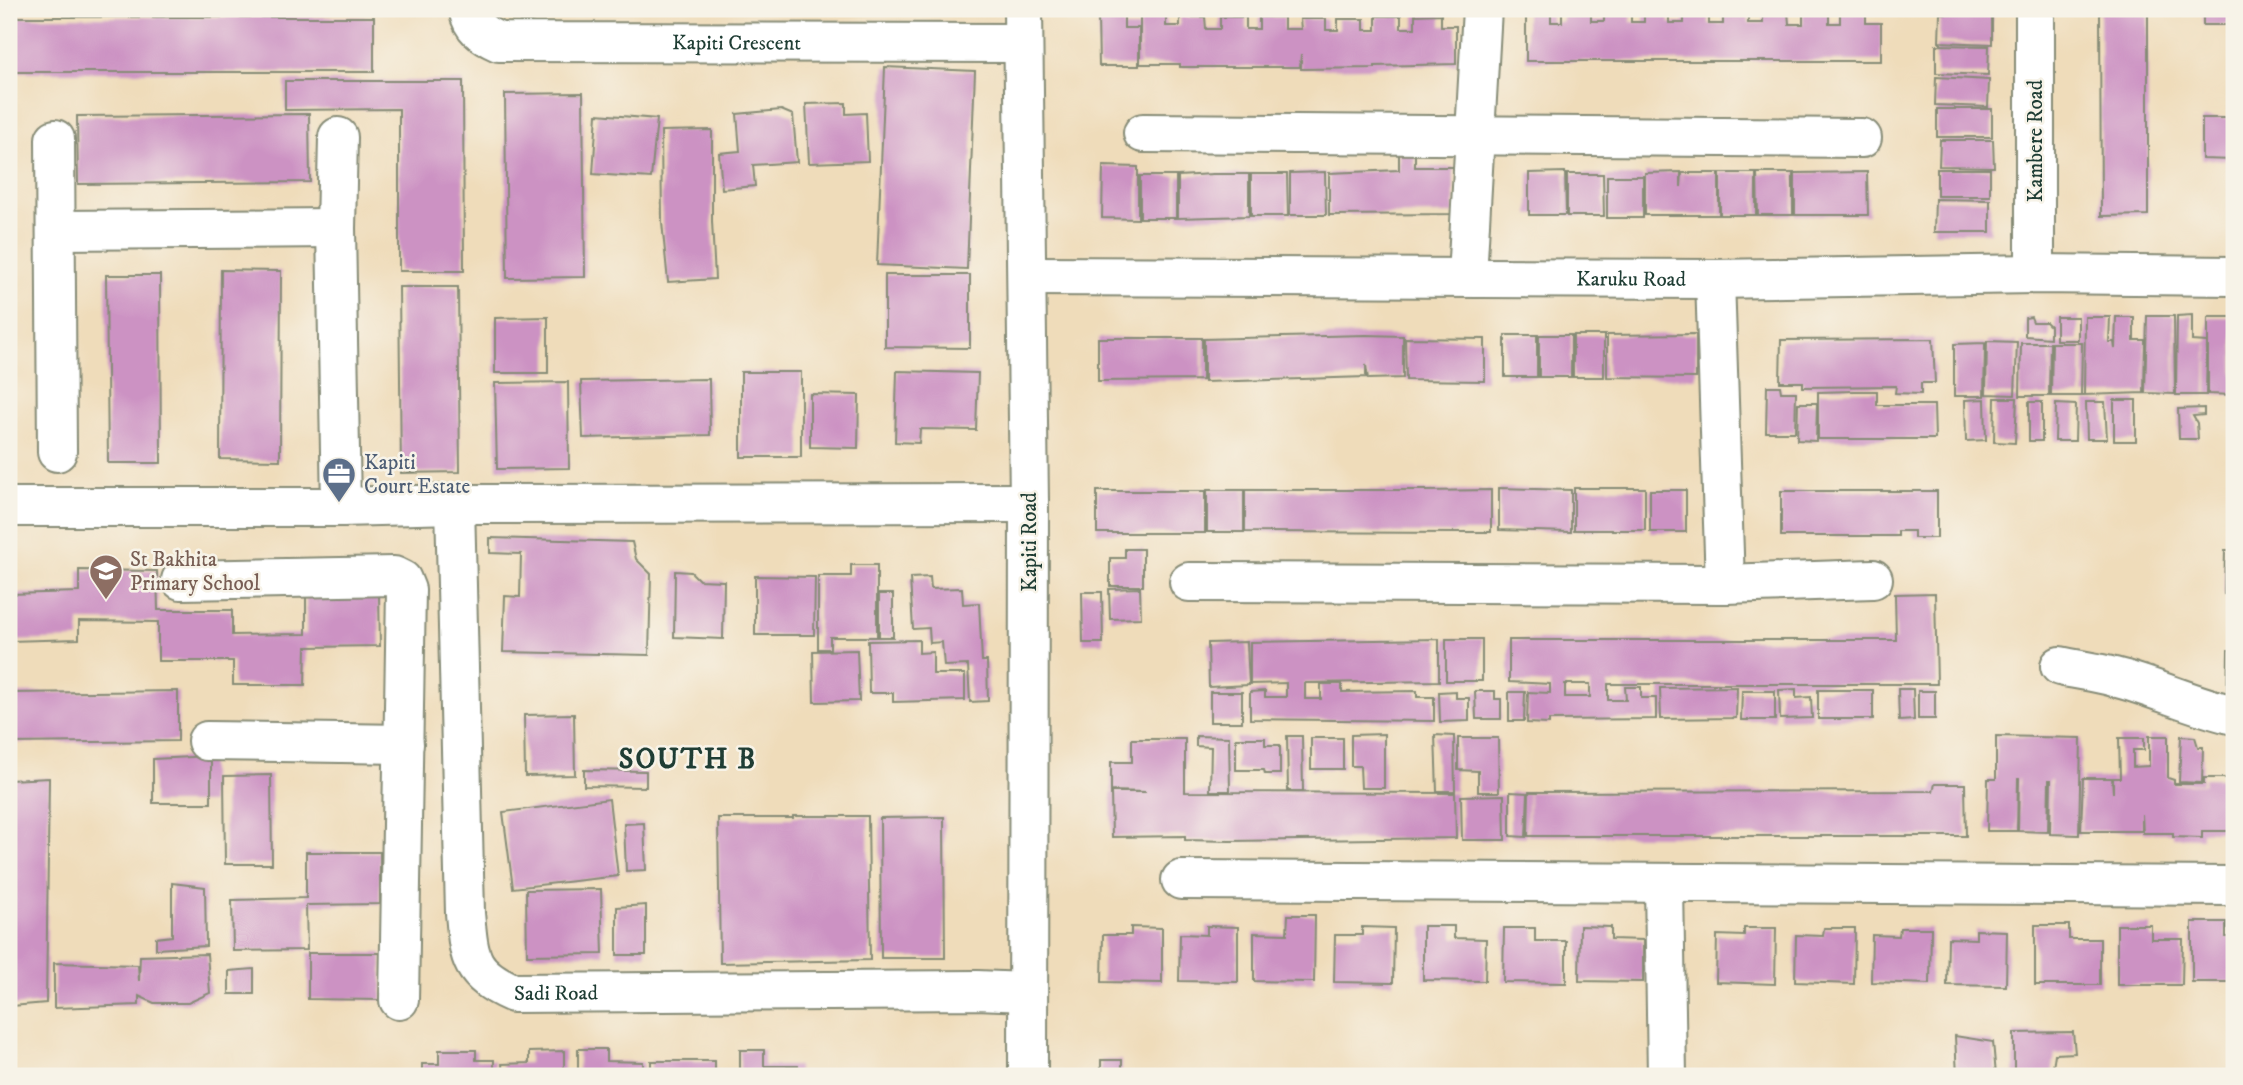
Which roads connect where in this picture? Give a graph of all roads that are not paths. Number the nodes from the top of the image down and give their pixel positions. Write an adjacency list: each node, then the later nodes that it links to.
1 (468, 9): 4 (street, Kapiti Crescent)
2 (1482, 9): 6 (street)
3 (2035, 9): 12 (street, Kambere Road)
4 (1023, 26): 13 (street, Kapiti Road)
5 (1143, 134): 6 (street)
6 (1475, 136): 8 (street); 15 (street)
7 (338, 137): 10 (street)
8 (1862, 138)
9 (55, 139): 11 (street)
10 (336, 228): 11 (street); 21 (street)
11 (56, 230): 17 (street)
12 (2035, 274): 14 (street, Karuku Road); 16 (street, Karuku Road)
13 (1027, 276): 15 (street, Karuku Road); 18 (street, Kapiti Road)
14 (2234, 276)
15 (1467, 277): 16 (street, Karuku Road)
16 (1715, 279): 25 (street)
17 (57, 452)
18 (1029, 503): 19 (street); 35 (street, Kapiti Road)
19 (454, 504): 21 (street); 30 (street, Sadi Road)
20 (9, 507): 21 (street)
21 (341, 507)
22 (1873, 579): 25 (street)
23 (181, 580): 29 (street)
24 (1189, 582): 25 (street)
25 (1725, 584)
26 (2060, 666): 27 (street)
27 (2234, 715)
28 (207, 741): 29 (street)
29 (404, 744): 31 (street)
30 (463, 813): 31 (street); 35 (street, Sadi Road)
31 (403, 815): 36 (street)
32 (1181, 880): 33 (street)
33 (1664, 884): 34 (street); 38 (street)
34 (2234, 886)
35 (1028, 992): 37 (street, Kapiti Road)
36 (399, 1000)
37 (1028, 1076)
38 (1667, 1076)

